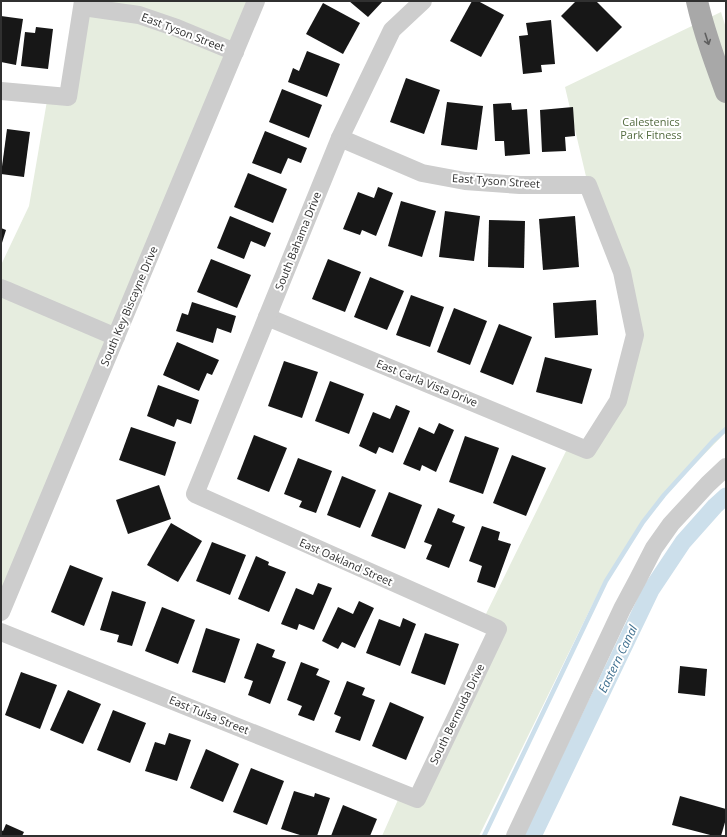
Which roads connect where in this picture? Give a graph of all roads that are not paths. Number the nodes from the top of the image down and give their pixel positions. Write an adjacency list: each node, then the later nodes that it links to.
1 (256, 1): 5 (street, South Key Biscayne Drive)
2 (423, 1): 8 (street, South Bahama Drive)
3 (697, 1): 7 (main road, one-way to 7)
4 (83, 4): 5 (street, East Tyson Street); 6 (street)
5 (235, 52): 11 (street, South Key Biscayne Drive)
6 (1, 91)
7 (726, 92)
8 (340, 138): 10 (street, South Bahama Drive); 12 (street, East Tyson Street)
9 (1, 288): 11 (street)
10 (267, 317): 12 (street, East Carla Vista Drive); 14 (street, South Bahama Drive)
11 (116, 337): 15 (street, South Key Biscayne Drive)
12 (587, 450)
13 (726, 467): 19 (street)
14 (195, 494): 16 (street, East Oakland Street)
15 (1, 612)
16 (498, 629): 18 (street, South Bermuda Drive)
17 (1, 632): 18 (street, East Tulsa Street)
18 (417, 799)
19 (515, 836)

